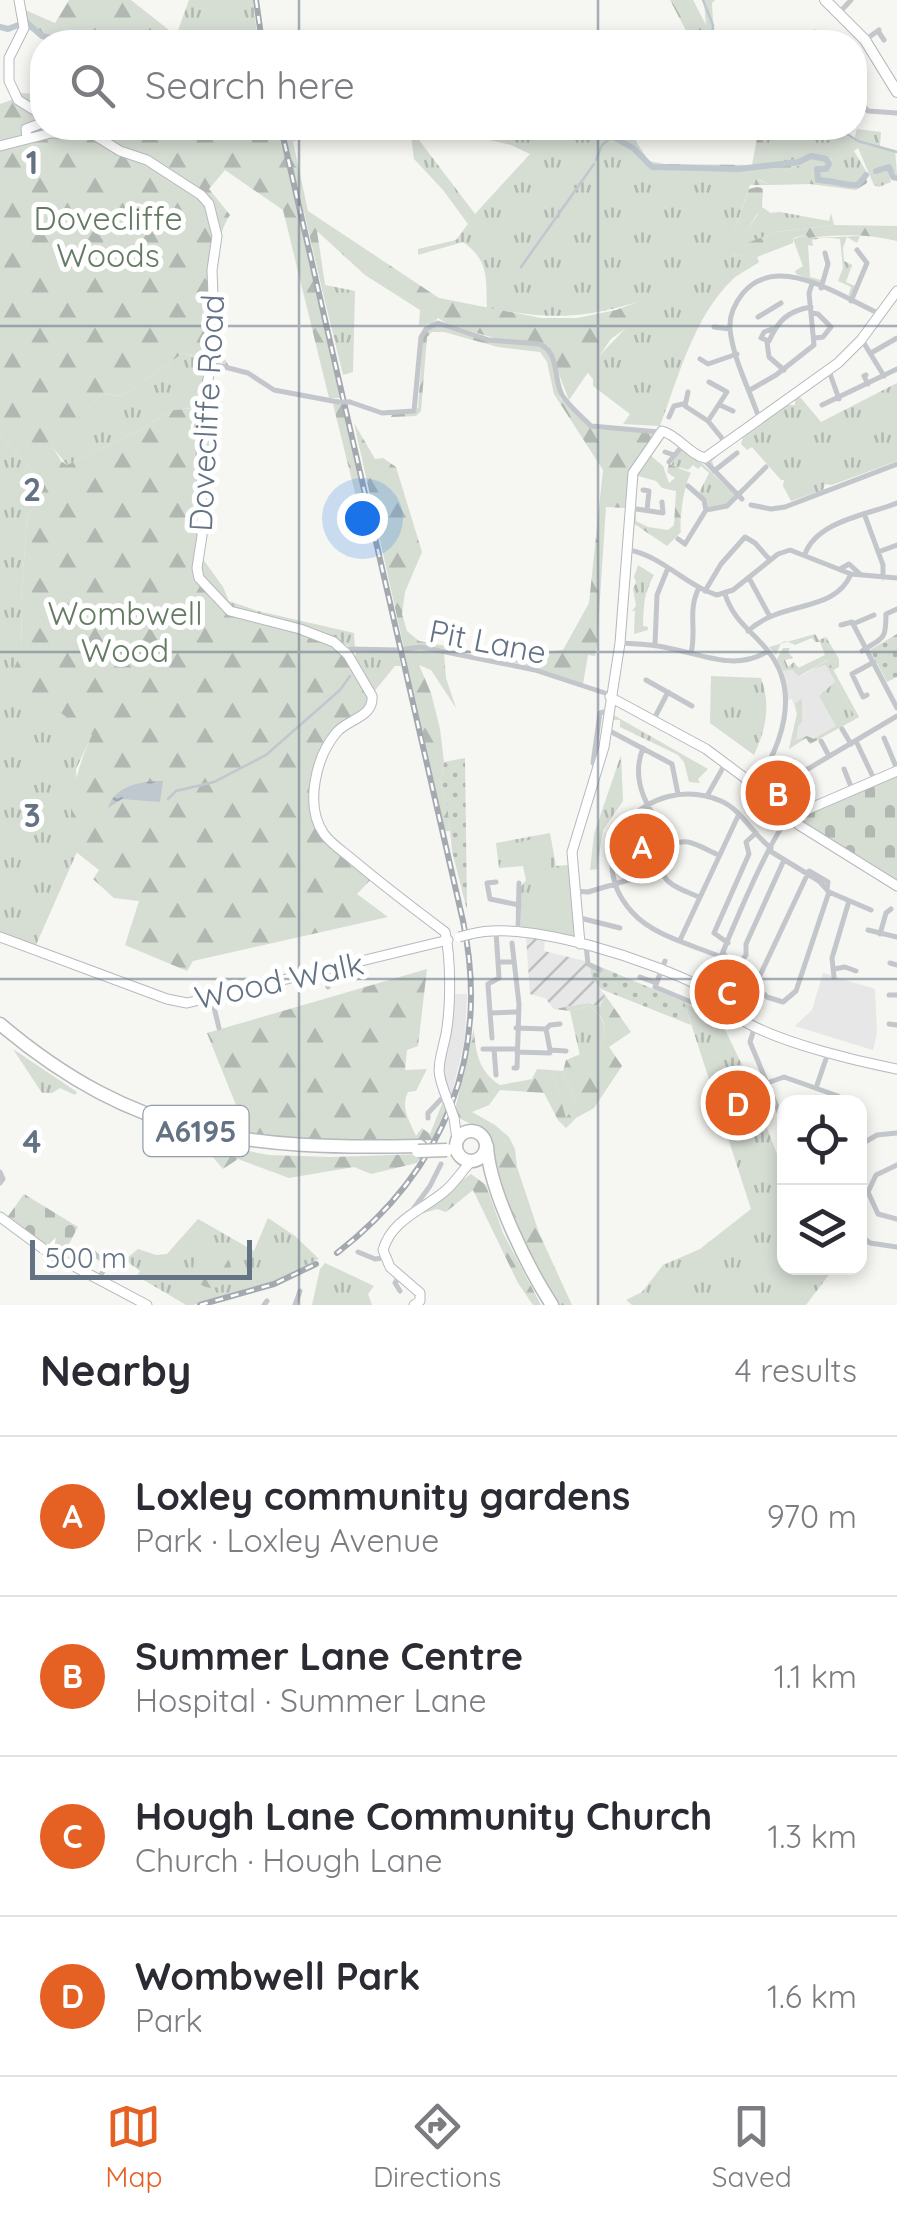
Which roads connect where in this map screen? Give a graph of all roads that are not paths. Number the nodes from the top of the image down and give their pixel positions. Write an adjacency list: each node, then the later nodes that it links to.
1 (19, 0): 10 (street)
2 (825, 0): 4 (main road)
3 (850, 0): 4 (street)
4 (839, 13): 5 (main road)
5 (855, 30)
6 (867, 39): 7 (street)
7 (884, 40)
8 (867, 43): 9 (main road)
9 (897, 92)
10 (30, 108)
11 (867, 110): 12 (street)
12 (897, 113)
13 (30, 128): 15 (street)
14 (30, 136): 15 (street, Dovecliffe Road)
15 (26, 137): 17 (street)
16 (103, 140): 36 (street, Dovecliffe Road)
17 (0, 146)
18 (857, 250): 23 (street)
19 (825, 254): 21 (street)
20 (812, 284): 21 (street); 24 (street); 29 (street)
21 (821, 288): 23 (street)
22 (897, 290): 25 (street)
23 (852, 301): 25 (street)
24 (811, 310): 27 (street); 30 (street); 30 (street)
25 (880, 314): 32 (street)
26 (758, 317): 27 (street)
27 (785, 317): 38 (street)
28 (714, 326): 29 (street)
29 (730, 329): 34 (street)
30 (815, 338): 38 (street)
31 (897, 338): 33 (street)
32 (861, 340): 33 (street); 39 (street)
33 (871, 353): 41 (street)
34 (737, 354): 35 (street); 44 (street)
35 (700, 359)
36 (217, 365): 54 (street, bridge); 98 (street, Dovecliffe Road)
37 (897, 369): 41 (street)
38 (784, 370): 44 (street)
39 (829, 371): 46 (street); 52 (street)
40 (866, 375): 43 (street)
41 (884, 376): 43 (street)
42 (709, 382): 48 (street)
43 (868, 384): 46 (street)
44 (750, 390): 52 (street)
45 (688, 392): 47 (street)
46 (839, 399): 49 (street)
47 (684, 404): 51 (street); 53 (street)
48 (720, 405): 50 (street); 53 (street)
49 (822, 406)
50 (733, 411)
51 (669, 418)
52 (760, 418): 55 (street)
53 (708, 421): 55 (street)
54 (659, 432): 56 (street); 71 (street)
55 (725, 442): 60 (street)
56 (685, 443): 59 (street); 60 (street)
57 (665, 452): 59 (street)
58 (737, 453): 64 (street)
59 (674, 456): 61 (street)
60 (703, 458): 64 (street)
61 (668, 462)
62 (897, 464): 70 (street)
63 (764, 470): 67 (street)
64 (714, 471): 67 (street)
65 (688, 486): 73 (street)
66 (643, 490): 72 (street)
67 (740, 497): 73 (street)
68 (662, 502): 72 (street)
69 (897, 503): 74 (street)
70 (751, 505)
71 (629, 508): 72 (street); 77 (street)
72 (647, 510)
73 (706, 510): 75 (street)
74 (865, 516): 78 (street); 79 (street)
75 (678, 539)
76 (897, 545): 78 (street)
77 (626, 549): 81 (street); 96 (street)
78 (878, 552): 86 (street)
79 (805, 554): 80 (street); 82 (street)
80 (770, 560): 85 (street); 88 (street)
81 (668, 568): 88 (street); 97 (street)
82 (840, 570): 83 (street); 84 (street)
83 (851, 574): 84 (street); 92 (street)
84 (862, 576): 86 (street)
85 (748, 578): 89 (street); 92 (street)
86 (883, 578): 87 (street)
87 (897, 578)
88 (702, 589): 89 (street); 101 (street)
89 (725, 594): 95 (street)
90 (897, 610): 99 (street)
91 (873, 614): 93 (street)
92 (770, 615): 95 (street)
93 (852, 622): 94 (street); 99 (street)
94 (841, 625)
95 (748, 632): 100 (street)
96 (620, 642): 97 (street); 106 (street)
97 (656, 646): 101 (street)
98 (349, 649): 106 (street, Pit Lane); 161 (street)
99 (864, 650): 102 (street)
100 (768, 651): 101 (street); 127 (street)
101 (691, 653)
102 (874, 662): 105 (street); 107 (street)
103 (646, 680): 104 (street)
104 (668, 692): 108 (street); 112 (street)
105 (894, 693): 109 (street)
106 (610, 696): 110 (street); 112 (street)
107 (863, 697)
108 (692, 706)
109 (897, 708)
110 (608, 712): 114 (street); 122 (street)
111 (897, 716): 117 (street)
112 (654, 719): 121 (street)
113 (842, 729): 117 (street)
114 (606, 730): 118 (street); 146 (street)
115 (884, 738): 124 (street)
116 (820, 741): 119 (street)
117 (854, 742): 119 (street); 126 (street)
118 (643, 748): 129 (street); 131 (street)
119 (830, 756): 125 (street)
120 (792, 761): 125 (street)
121 (725, 763): 127 (street); 130 (street)
122 (593, 764)
123 (844, 769): 128 (street)
124 (897, 770): 126 (street)
125 (796, 776): 133 (street)
126 (874, 780): 128 (street)
127 (755, 785): 133 (street)
128 (852, 790): 133 (street)
129 (678, 794): 130 (street); 131 (street)
130 (707, 796): 132 (street)
131 (646, 804): 135 (street); 143 (street)
132 (739, 814): 134 (street); 137 (street)
133 (793, 815): 136 (street); 144 (street)
134 (756, 833): 136 (street); 162 (street)
135 (672, 845): 137 (street); 139 (street)
136 (771, 849): 138 (street); 162 (street)
137 (719, 856): 147 (street)
138 (784, 859): 140 (street); 169 (street)
139 (662, 870): 143 (street); 147 (street)
140 (807, 873): 145 (street); 175 (street)
141 (496, 882): 149 (street)
142 (519, 883): 149 (street)
143 (616, 884): 146 (street); 160 (street)
144 (897, 886)
145 (828, 890): 148 (street); 175 (street)
146 (574, 891): 152 (street)
147 (699, 898): 160 (street)
148 (849, 901): 151 (street); 171 (street)
149 (519, 905): 156 (street)
150 (887, 909): 157 (street)
151 (871, 910)
152 (578, 918): 153 (street); 163 (street)
153 (620, 928)
154 (496, 929): 156 (street, Wood Walk); 161 (street, Wood Walk, bridge); 166 (street)
155 (868, 931): 157 (street)
156 (518, 932): 163 (street, Wood Walk)
157 (880, 934): 158 (street)
158 (897, 936)
159 (0, 937): 178 (street, Wood Walk)
160 (680, 940): 165 (street)
161 (446, 941): 172 (street, Wood Walk); 203 (street)
162 (728, 943): 165 (street)
163 (583, 944): 168 (street, Wood Walk); 170 (street)
164 (515, 946): 167 (street)
165 (722, 955): 169 (street); 177 (street)
166 (498, 962): 167 (street); 182 (street)
167 (513, 962): 179 (street)
168 (663, 965): 174 (street); 177 (street, Wood Walk)
169 (738, 966): 175 (street)
170 (600, 970)
171 (856, 970)
172 (325, 971): 176 (street); 178 (street, Wood Walk)
173 (640, 977): 174 (street)
174 (656, 984): 177 (street)
175 (756, 984)
176 (328, 987)
177 (708, 989): 185 (street, Wood Walk)
178 (212, 998): 186 (street)
179 (518, 1004): 180 (street); 181 (street)
180 (529, 1004)
181 (516, 1012): 182 (street); 187 (street)
182 (490, 1013): 190 (street)
183 (0, 1024): 209 (highway, A6195)
184 (560, 1024): 188 (street)
185 (755, 1027): 196 (street); 200 (street)
186 (219, 1028)
187 (516, 1028): 188 (street); 193 (street)
188 (546, 1029): 194 (street)
189 (0, 1033): 209 (highway, A6195)
190 (492, 1038)
191 (483, 1049): 192 (street)
192 (494, 1049): 193 (street); 199 (street)
193 (517, 1050): 194 (street); 198 (street)
194 (550, 1050): 195 (street)
195 (566, 1051)
196 (828, 1052): 197 (street); 201 (street)
197 (897, 1069)
198 (516, 1071)
199 (496, 1075)
200 (767, 1083): 201 (street); 204 (street)
201 (816, 1088): 202 (street)
202 (835, 1095)
203 (446, 1098): 205 (street); 210 (street, bridge)
204 (777, 1107)
205 (428, 1118)
206 (897, 1133): 207 (street)
207 (867, 1142)
208 (487, 1146): 210 (highway); 210 (highway); 231 (highway)
209 (419, 1148): 210 (highway, A6195, bridge)
210 (458, 1152): 212 (street); 213 (street); 230 (highway)
211 (897, 1165): 214 (street)
212 (430, 1186): 213 (street); 215 (street)
213 (444, 1192): 215 (street)
214 (868, 1192): 217 (street)
215 (410, 1214): 222 (street)
216 (0, 1217): 224 (street)
217 (897, 1220)
218 (867, 1241): 219 (street)
219 (897, 1247)
220 (90, 1250): 224 (street)
221 (358, 1252): 222 (street)
222 (384, 1258): 223 (street)
223 (401, 1274): 226 (street); 227 (street)
224 (99, 1278): 228 (street)
225 (300, 1291): 229 (street)
226 (400, 1291)
227 (420, 1304)
228 (147, 1305)
229 (295, 1305)
230 (544, 1305)
231 (552, 1305)

